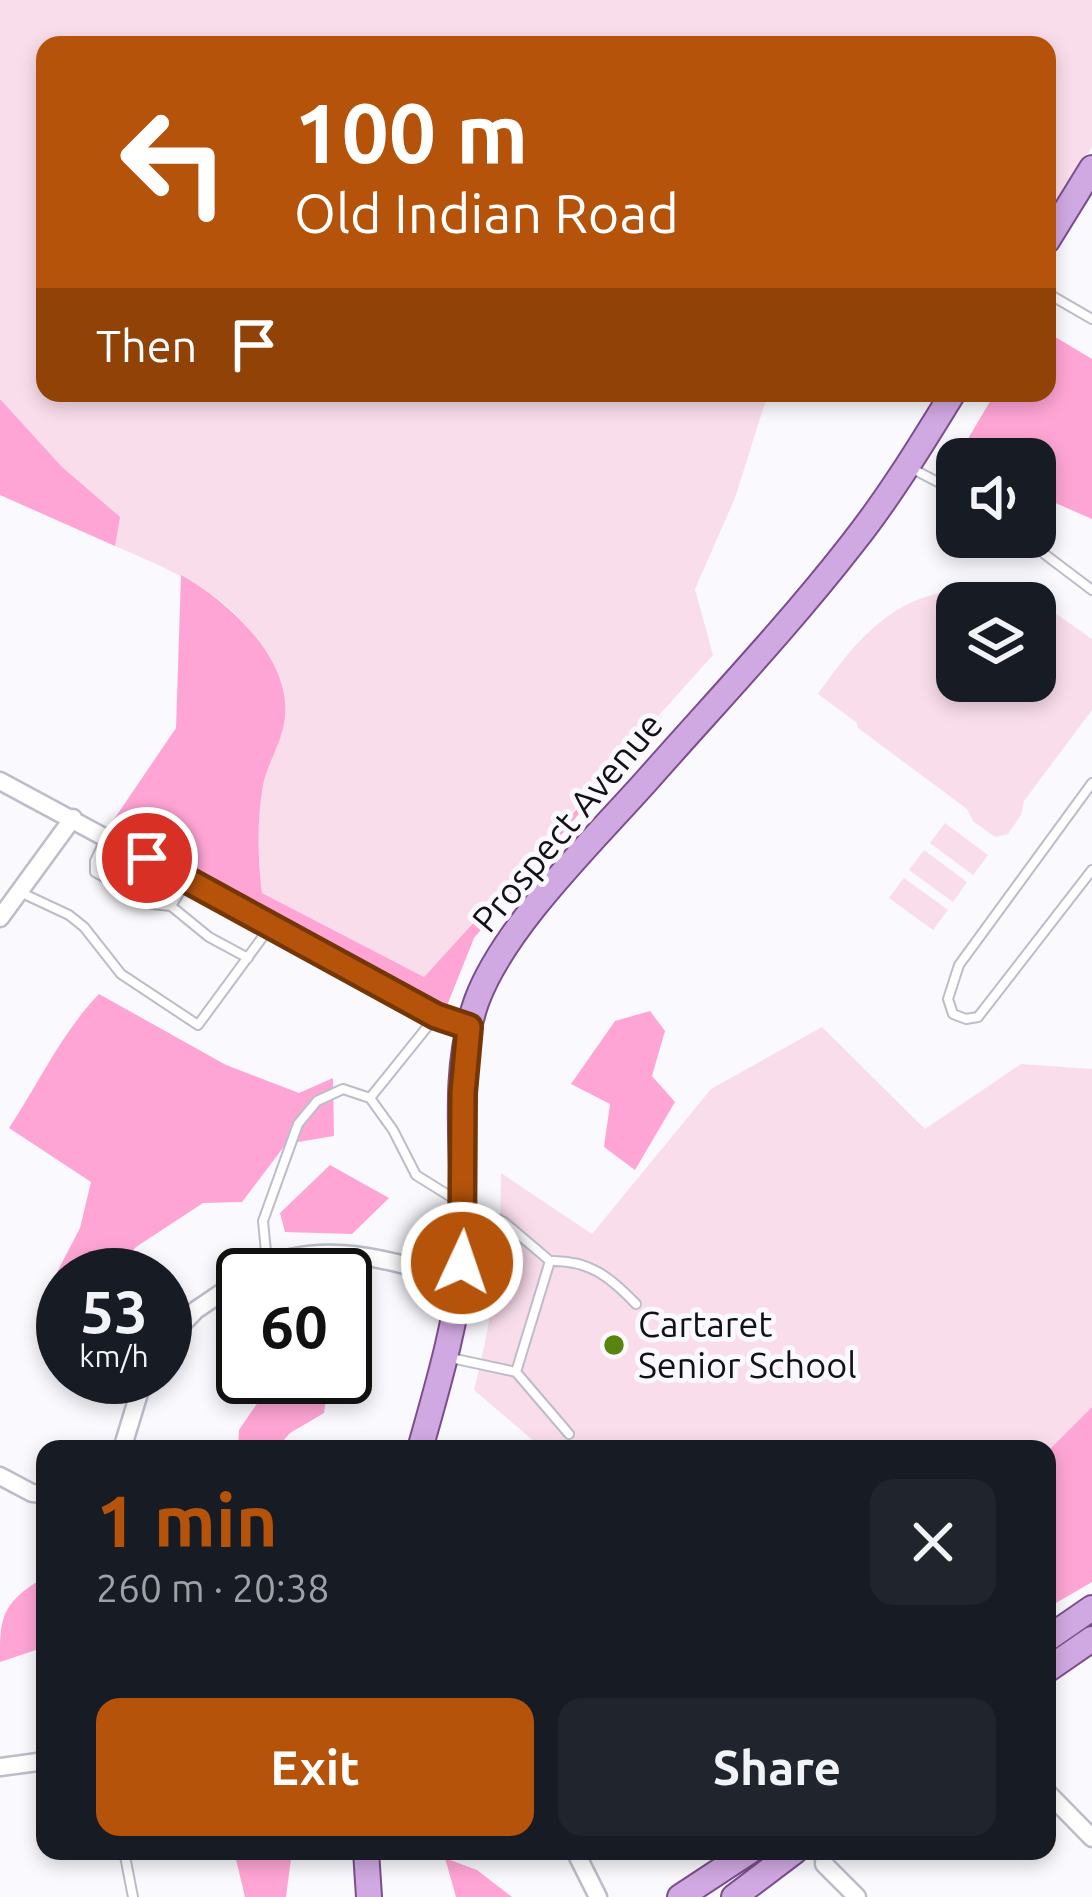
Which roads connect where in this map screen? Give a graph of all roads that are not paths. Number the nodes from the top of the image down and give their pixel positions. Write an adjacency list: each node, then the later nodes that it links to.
1 (1092, 168): 2 (main road)
2 (1056, 226)
3 (1056, 298): 4 (lane)
4 (1092, 319)
5 (947, 402): 6 (main road, Prospect Avenue)
6 (908, 466): 7 (lane); 22 (main road, Prospect Avenue)
7 (936, 481)
8 (1050, 558): 9 (lane)
9 (1092, 590)
10 (0, 781): 12 (street)
11 (1092, 783): 14 (lane)
12 (74, 818): 13 (street); 16 (street)
13 (107, 836): 15 (street); 17 (lane)
14 (1092, 870)
15 (187, 880): 17 (lane); 19 (street)
16 (19, 892): 18 (street); 20 (lane)
17 (171, 906): 20 (lane)
18 (0, 918)
19 (271, 926): 20 (lane); 21 (street)
20 (248, 958)
21 (436, 1016): 22 (street); 23 (lane)
22 (469, 1027): 24 (main road, Prospect Avenue)
23 (370, 1097): 24 (lane); 25 (lane)
24 (464, 1205): 27 (lane); 28 (main road, Prospect Avenue)
25 (266, 1248)
26 (372, 1259): 28 (street)
27 (550, 1261): 30 (lane); 33 (lane)
28 (460, 1280): 32 (main road, Prospect Avenue)
29 (216, 1296): 31 (street)
30 (636, 1304)
31 (192, 1314)
32 (446, 1357): 33 (lane); 37 (main road, Prospect Avenue)
33 (516, 1372): 35 (lane)
34 (136, 1404): 36 (street)
35 (569, 1434)
36 (125, 1440)
37 (423, 1440)
38 (0, 1476): 39 (street)
39 (36, 1493)
40 (1092, 1608): 41 (main road)
41 (1056, 1633)
42 (1092, 1639): 43 (main road)
43 (1056, 1664)
44 (36, 1761): 45 (street)
45 (0, 1766)
46 (1056, 1801): 47 (street)
47 (1092, 1838)
48 (126, 1860): 54 (lane)
49 (367, 1860): 55 (main road)
50 (580, 1860): 56 (street)
51 (736, 1860): 57 (main road)
52 (783, 1860): 58 (main road)
53 (826, 1860): 59 (street)
54 (133, 1897)
55 (369, 1897)
56 (598, 1897)
57 (680, 1897)
58 (734, 1897)
59 (857, 1897)

